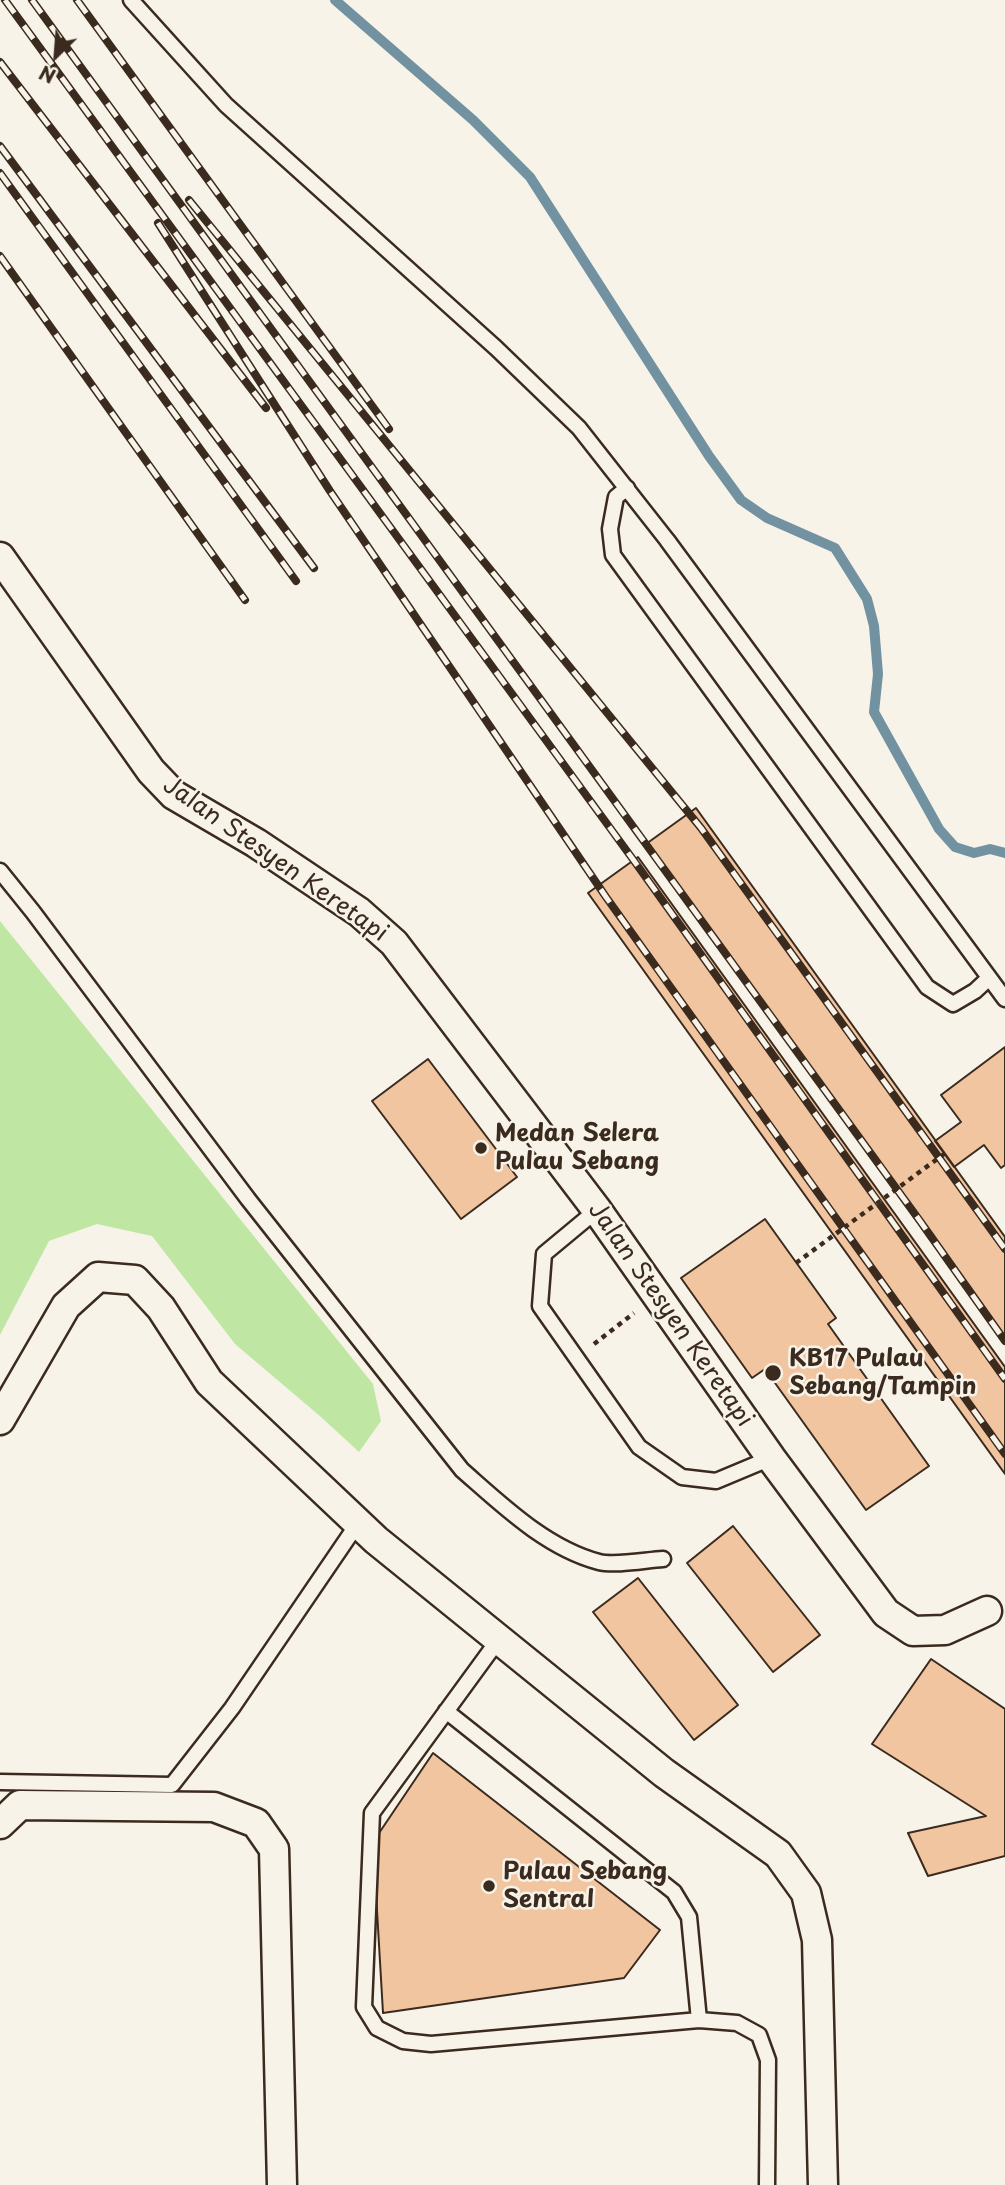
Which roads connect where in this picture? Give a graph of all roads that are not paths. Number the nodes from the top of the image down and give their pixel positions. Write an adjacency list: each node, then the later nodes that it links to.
1 (131, 0): 2 (lane)
2 (627, 488): 5 (lane); 5 (lane)
3 (0, 557): 7 (street, Jalan Stesyen Keretapi)
4 (0, 871): 11 (lane)
5 (989, 978): 6 (lane)
6 (1005, 999)
7 (597, 1210): 9 (street, Jalan Stesyen Keretapi); 9 (lane)
8 (0, 1420): 10 (street)
9 (771, 1458): 12 (street, Jalan Stesyen Keretapi)
10 (358, 1523): 13 (street); 15 (lane)
11 (663, 1559)
12 (987, 1611)
13 (499, 1639): 14 (lane); 20 (street)
14 (446, 1712): 17 (lane); 17 (lane)
15 (0, 1782)
16 (0, 1824): 18 (street)
17 (699, 2020): 19 (lane)
18 (282, 2185)
19 (767, 2185)
20 (823, 2185)

